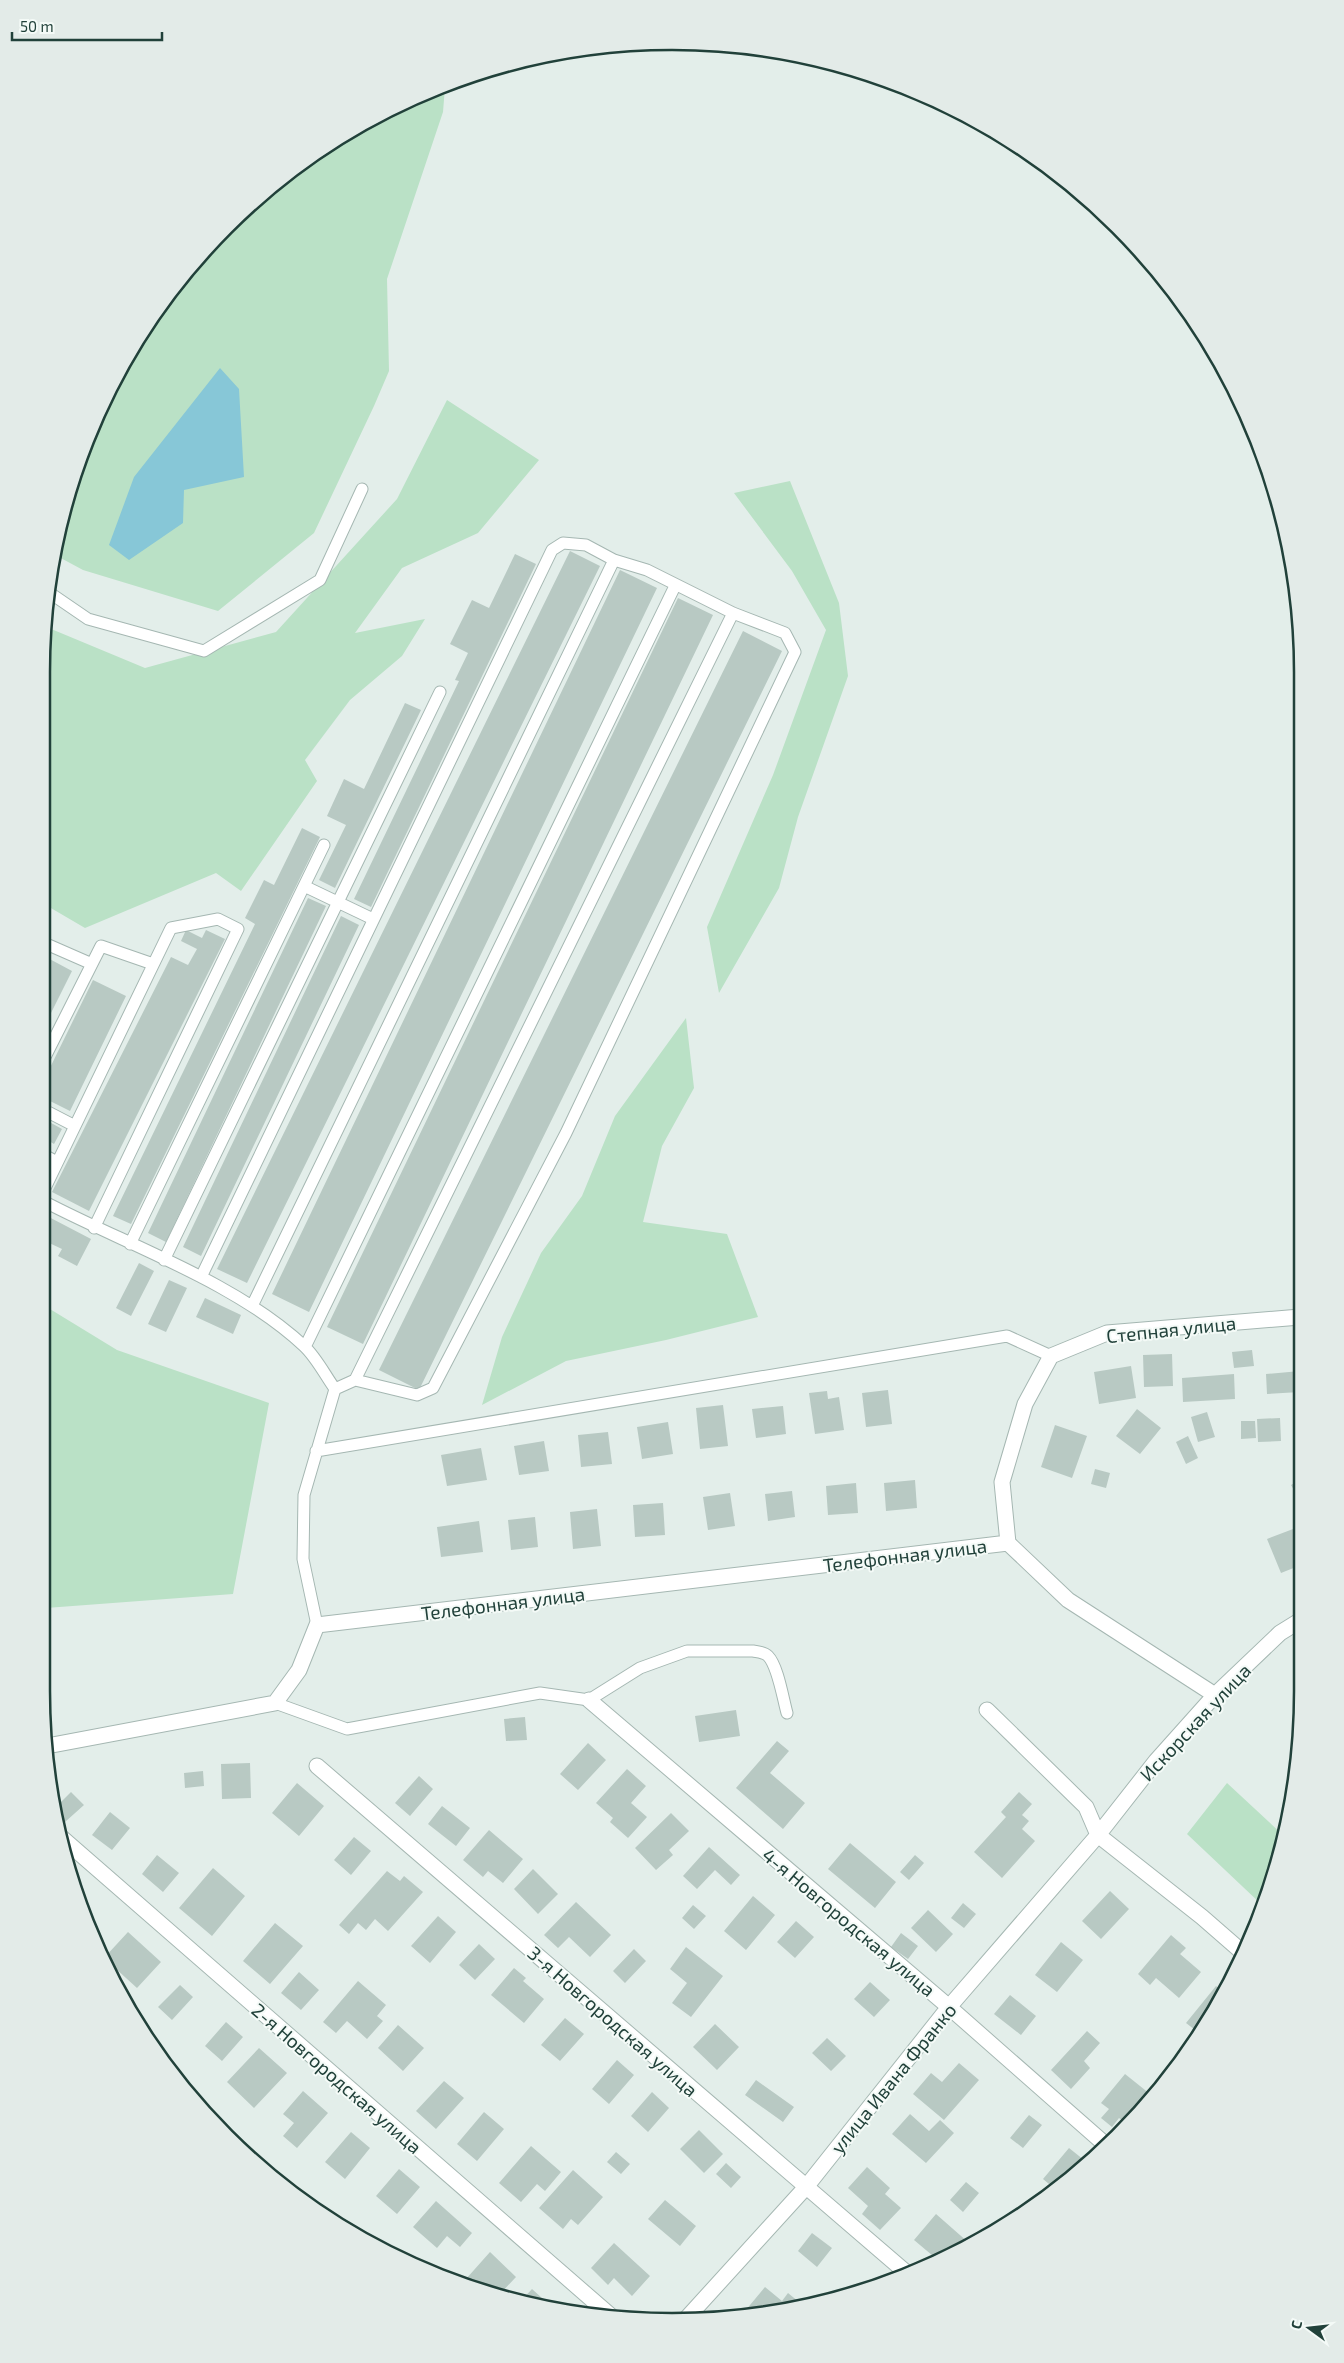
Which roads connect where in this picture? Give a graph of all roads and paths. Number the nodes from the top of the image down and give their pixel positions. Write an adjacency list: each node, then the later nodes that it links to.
1 (362, 489): 4 (lane)
2 (614, 560): 3 (lane); 10 (lane); 25 (lane)
3 (675, 586): 5 (lane); 27 (lane)
4 (54, 596)
5 (733, 613): 29 (lane); 29 (lane)
6 (440, 692): 9 (lane)
7 (324, 845): 8 (lane)
8 (304, 886): 9 (lane); 22 (lane)
9 (337, 902): 10 (lane); 23 (lane)
10 (373, 920): 24 (lane)
11 (50, 946): 12 (lane)
12 (92, 964): 13 (lane); 14 (lane)
13 (153, 964): 16 (lane); 21 (lane)
14 (50, 1047)
15 (50, 1113): 16 (lane)
16 (74, 1126): 18 (lane)
17 (50, 1159): 18 (lane)
18 (57, 1162): 19 (lane)
19 (50, 1177)
20 (50, 1205): 21 (lane)
21 (94, 1228): 22 (lane)
22 (130, 1244): 23 (lane)
23 (164, 1260): 24 (lane)
24 (201, 1277): 25 (lane)
25 (252, 1306): 27 (lane)
26 (1294, 1317): 28 (street, Степная улица)
27 (305, 1346): 30 (lane)
28 (1051, 1356): 31 (lane); 32 (street)
29 (355, 1380): 30 (lane)
30 (335, 1389): 31 (lane)
31 (316, 1451): 33 (lane)
32 (1008, 1543): 33 (street, Телефонная улица); 35 (street)
33 (317, 1625): 37 (street)
34 (1294, 1625): 35 (street, Искорская улица)
35 (1215, 1695): 42 (street, Искорская улица)
36 (589, 1700): 37 (lane); 39 (lane); 45 (street, 4-я Новгородская улица)
37 (274, 1703): 40 (street)
38 (987, 1710): 42 (street)
39 (787, 1713)
40 (52, 1745)
41 (318, 1766): 47 (street, 3-я Новгородская улица)
42 (1098, 1835): 44 (street); 45 (street, улица Ивана Франко)
43 (69, 1844): 49 (street, 2-я Новгородская улица)
44 (1238, 1949)
45 (949, 2007): 46 (street, 4-я Новгородская улица); 47 (street, улица Ивана Франко)
46 (1101, 2141)
47 (806, 2187): 48 (street, 3-я Новгородская улица); 50 (street, улица Ивана Франко)
48 (902, 2269)
49 (603, 2309)
50 (692, 2313)

